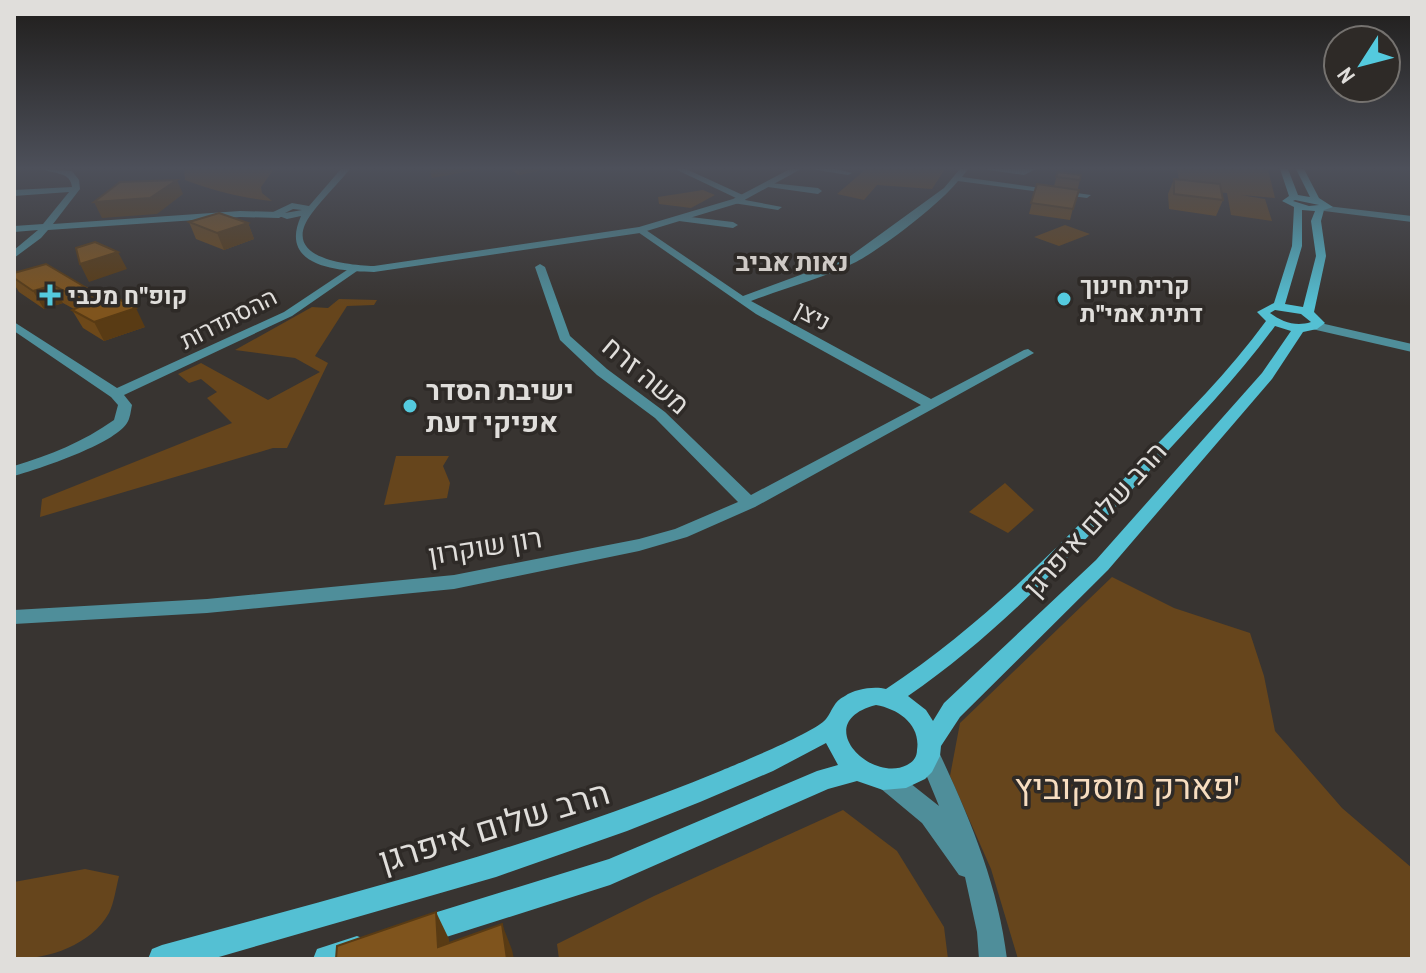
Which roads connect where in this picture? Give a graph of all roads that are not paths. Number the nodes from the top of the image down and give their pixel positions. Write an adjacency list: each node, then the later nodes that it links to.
1 (55, 214): 13 (street)
2 (234, 214): 13 (street)
3 (287, 214): 16 (street)
4 (307, 214): 16 (street)
5 (696, 214): 10 (street)
6 (916, 214): 20 (street)
7 (1296, 214): 21 (main road, הרב שלום איפרגן)
8 (1318, 214): 22 (main road, הרב שלום איפרגן)
9 (1378, 214): 11 (street)
10 (682, 219): 12 (street); 15 (street)
11 (1412, 219)
12 (733, 225)
13 (44, 228): 14 (street); 17 (street)
14 (14, 229)
15 (640, 230): 19 (street); 20 (street, ניצן)
16 (300, 232): 19 (street)
17 (14, 255)
18 (540, 267): 29 (street, משה זרח)
19 (353, 269): 26 (street, ההסתדרות)
20 (742, 300): 27 (street, ניצן)
21 (1276, 313): 22 (main road); 22 (main road); 31 (main road, הרב שלום איפרגן)
22 (1310, 321): 24 (street); 33 (main road, הרב שלום איפרגן)
23 (14, 326): 26 (street)
24 (1412, 348)
25 (1028, 353): 27 (street, רון שוקרון)
26 (116, 394): 28 (street)
27 (930, 404): 29 (street, רון שוקרון)
28 (14, 471)
29 (749, 503): 30 (street, רון שוקרון)
30 (14, 617)
31 (889, 698): 32 (main road); 33 (main road)
32 (834, 726): 34 (main road); 37 (main road, הרב שלום איפרגן)
33 (929, 749): 35 (main road); 36 (street)
34 (859, 770): 35 (main road); 38 (main road)
35 (888, 780): 36 (street)
36 (981, 888): 39 (street)
37 (162, 959)
38 (327, 959)
39 (993, 959)

